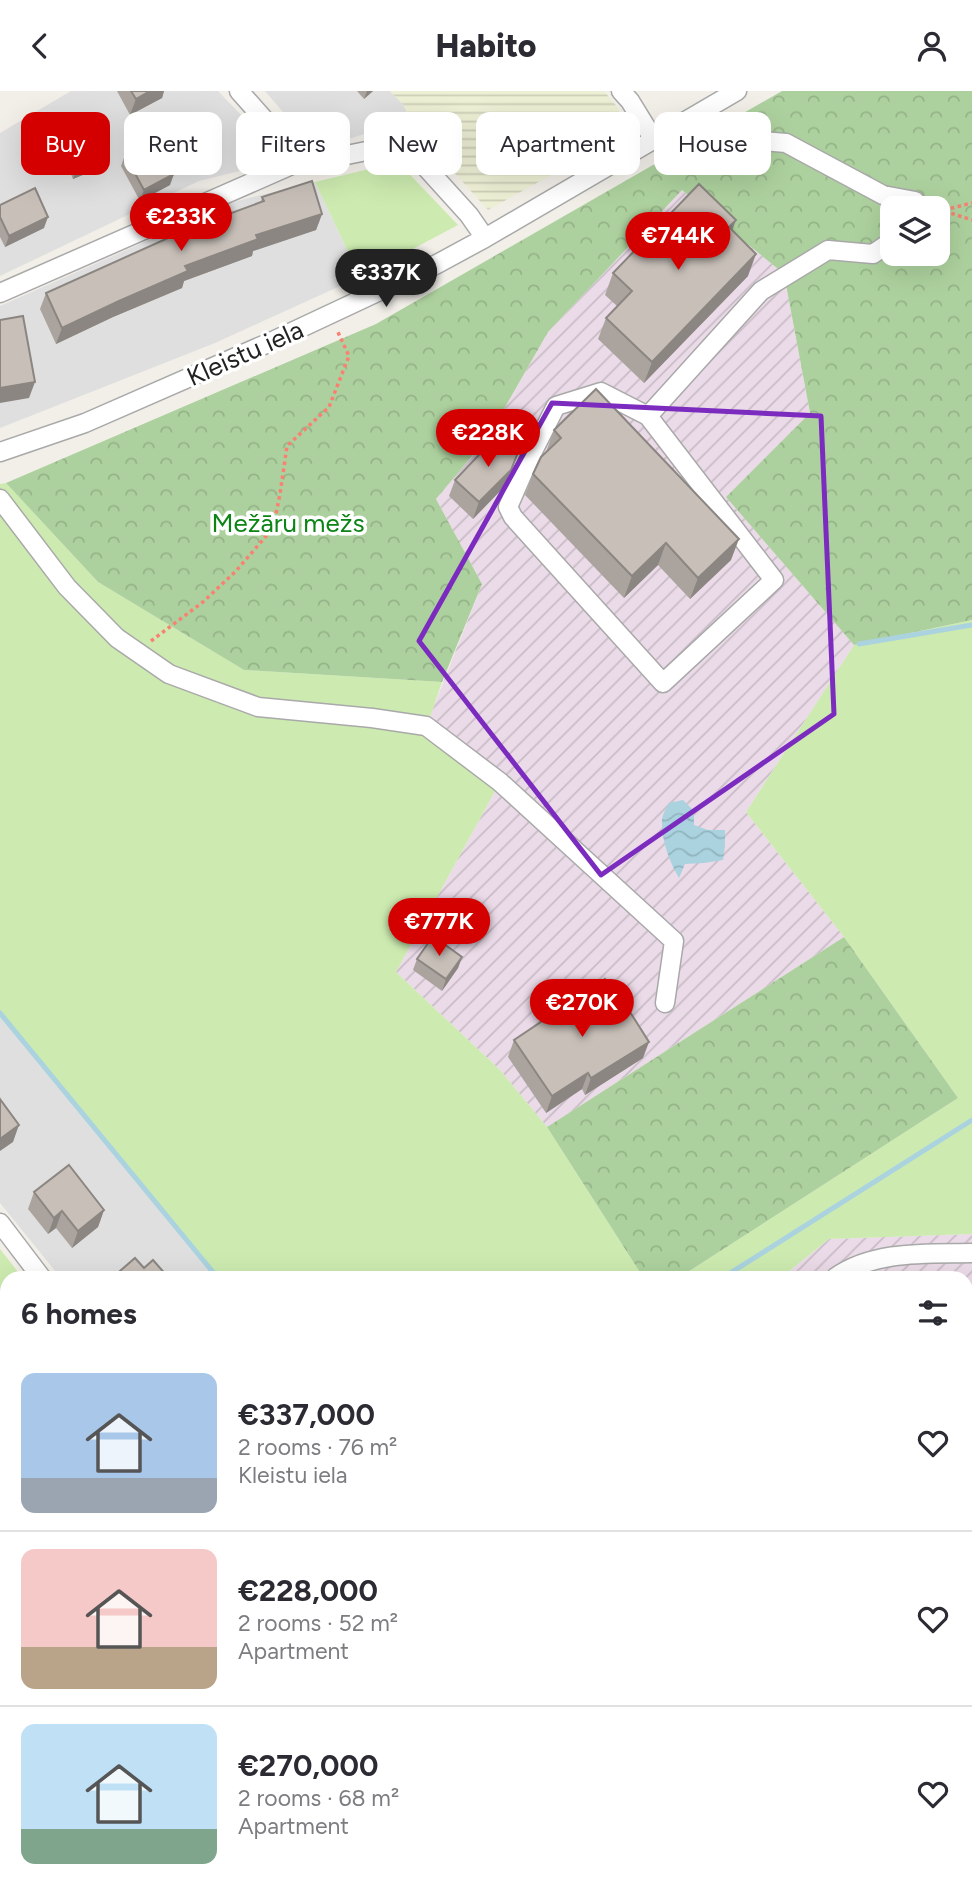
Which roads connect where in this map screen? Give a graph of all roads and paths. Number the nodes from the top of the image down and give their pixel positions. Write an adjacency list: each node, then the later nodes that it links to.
1 (239, 91): 4 (street)
2 (621, 91): 6 (street)
3 (737, 91): 5 (street, Kleistu iela)
4 (258, 112)
5 (702, 112)
6 (654, 140): 15 (street, Kleistu iela)
7 (771, 142): 10 (street)
8 (350, 155): 15 (street)
9 (269, 175): 17 (street)
10 (888, 196)
11 (972, 204): 12 (path)
12 (950, 207)
13 (950, 212): 14 (path)
14 (972, 220)
15 (485, 238): 18 (street, Kleistu iela)
16 (880, 249): 19 (street)
17 (0, 293)
18 (330, 315): 20 (street, Kleistu iela); 22 (path)
19 (648, 416): 19 (street)
20 (0, 452)
21 (0, 499): 22 (street)
22 (138, 652): 23 (street)
23 (666, 1003)
24 (0, 1223): 26 (street)
25 (972, 1253): 27 (street)
26 (36, 1271)
27 (845, 1271)

